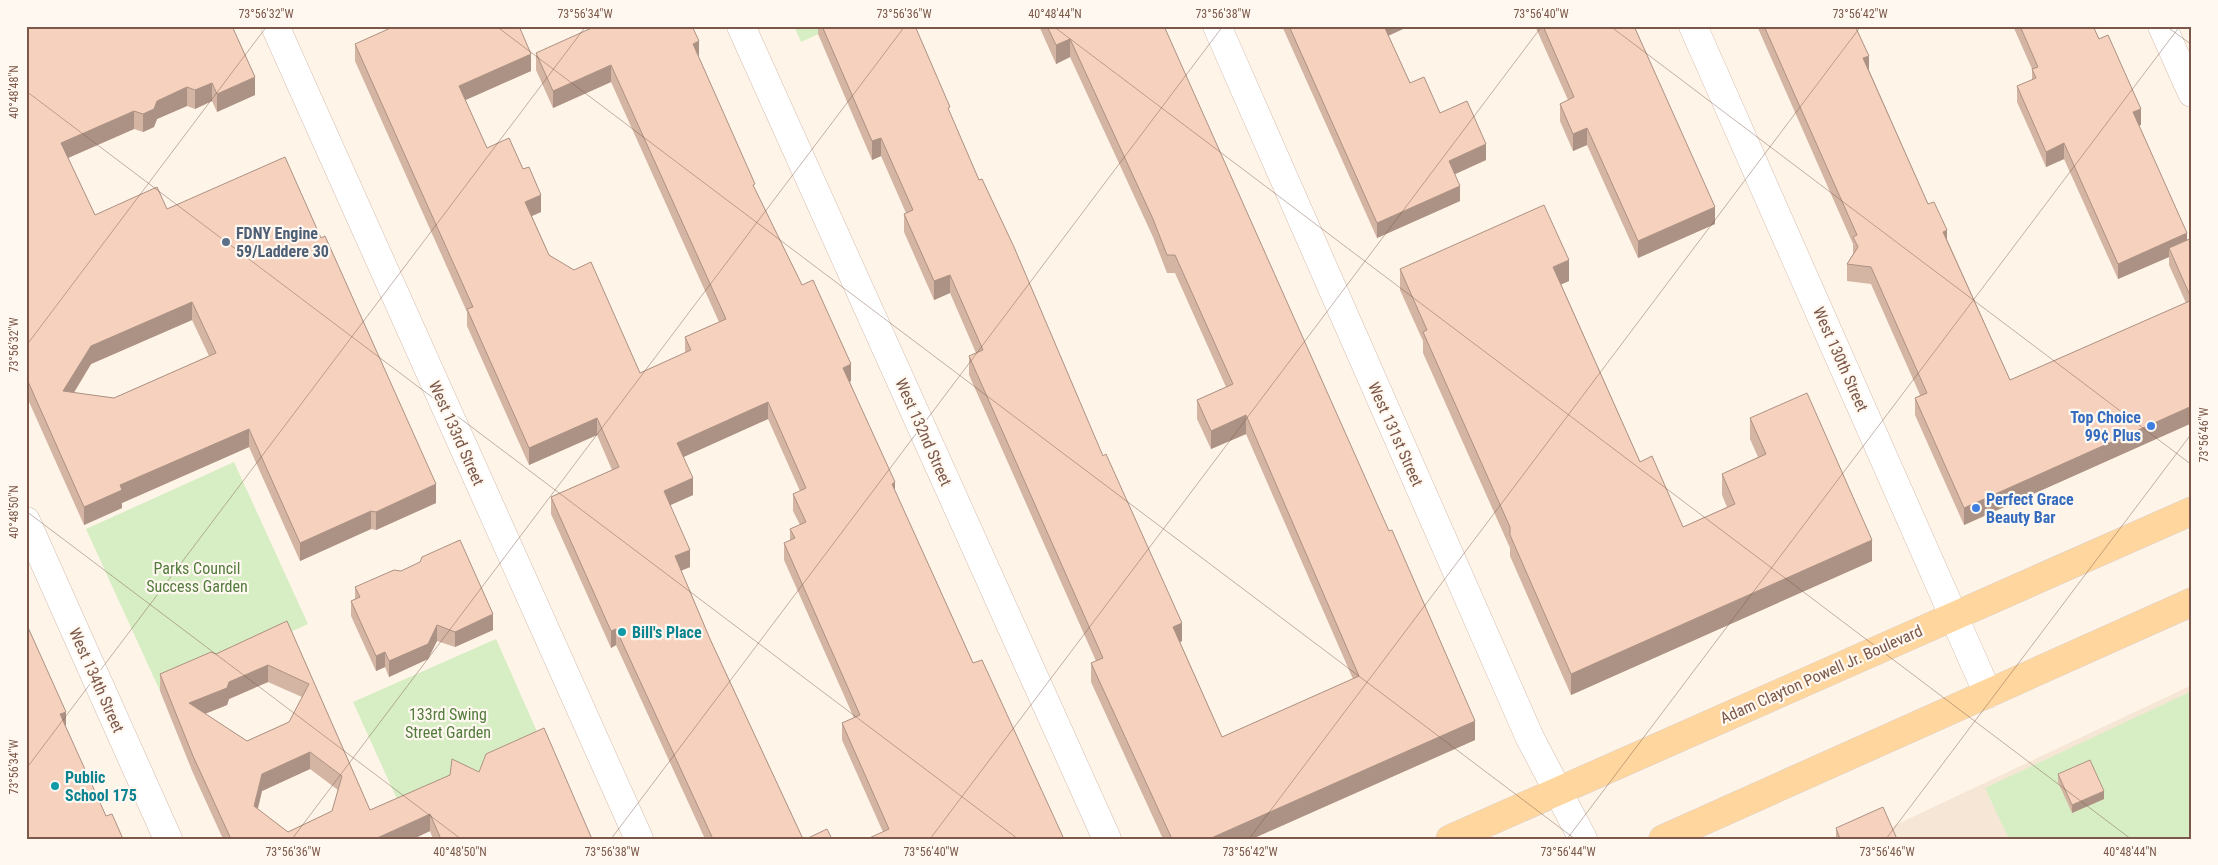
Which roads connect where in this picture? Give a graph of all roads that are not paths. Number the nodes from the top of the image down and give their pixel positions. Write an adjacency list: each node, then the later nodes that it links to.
1 (275, 26): 14 (street, West 133rd Street)
2 (741, 26): 15 (street, West 132nd Street)
3 (1217, 26): 12 (street, West 131st Street)
4 (1693, 26): 10 (street, West 130th Street)
5 (2162, 26): 6 (street)
6 (2192, 93)
7 (2192, 511): 10 (main road, Adam Clayton Powell Jr. Boulevard)
8 (26, 520): 13 (street, West 134th Street)
9 (2192, 602): 11 (main road)
10 (1954, 616): 11 (street, West 130th Street); 12 (main road, Adam Clayton Powell Jr. Boulevard)
11 (1988, 694): 18 (main road)
12 (1558, 791): 16 (main road, Adam Clayton Powell Jr. Boulevard); 17 (street, West 131st Street)
13 (168, 839)
14 (639, 839)
15 (1107, 839)
16 (1450, 839)
17 (1582, 839)
18 (1663, 839)

